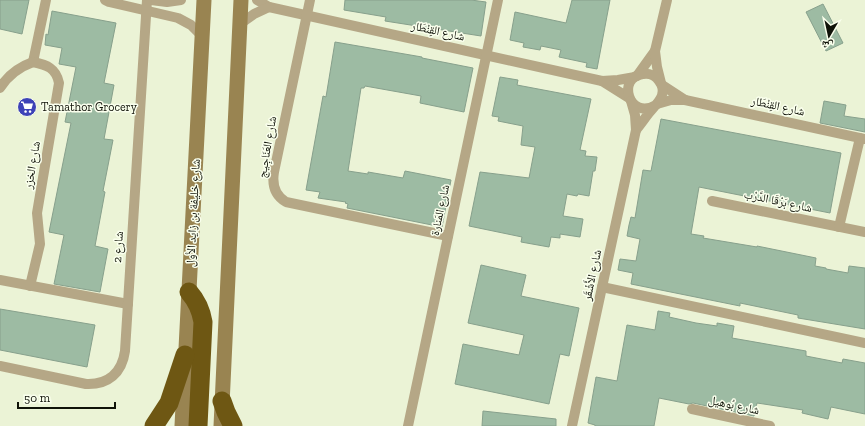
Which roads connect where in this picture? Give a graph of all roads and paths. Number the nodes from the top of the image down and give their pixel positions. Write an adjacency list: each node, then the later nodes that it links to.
1 (46, 0): 19 (street)
2 (105, 0): 13 (street)
3 (147, 0): 13 (street, شارع 2)
4 (151, 0): 5 (street)
5 (182, 0)
6 (204, 0): 16 (main road, شارع خليفة بن زايد الأول)
7 (241, 0): 15 (main road)
8 (257, 0): 12 (street, شارع القِنْطَار)
9 (310, 0): 14 (street, شارع العَنَاجِيج)
10 (498, 0): 18 (street, شارع المَنارة)
11 (667, 0): 17 (street)
12 (269, 7): 14 (street, شارع القِنْطَار); 15 (street)
13 (146, 11): 16 (street); 37 (street, شارع 2)
14 (306, 15): 18 (street, شارع القِنْطَار); 32 (street, شارع العَنَاجِيج)
15 (240, 24): 41 (main road)
16 (202, 36): 36 (main road, شارع خليفة بن زايد الأول)
17 (655, 51): 20 (street); 22 (street)
18 (486, 55): 21 (street, شارع القِنْطَار); 32 (street, شارع المَنارة)
19 (33, 62): 23 (street); 34 (street, شارع الخزر)
20 (636, 76): 21 (street, شارع القِنْطَار); 22 (street); 24 (street)
21 (602, 81): 24 (street, شارع القِنْطَار)
22 (661, 84): 25 (street, شارع القِنْطَار); 26 (street)
23 (0, 88)
24 (630, 100): 26 (street); 27 (street, شارع الأَشْقَر)
25 (685, 100): 26 (street, شارع القِنْطَار); 28 (street, شارع القِنْطَار)
26 (657, 104): 27 (street, شارع الأَشْقَر)
27 (636, 130): 35 (street, شارع الأَشْقَر)
28 (863, 138): 30 (street)
29 (712, 200): 30 (street, شارع بَرْقَا الدَّرْب)
30 (839, 226): 31 (street, شارع بَرْقَا الدَّرْب)
31 (865, 232)
32 (448, 236): 48 (street, شارع المَنارة)
33 (0, 280): 34 (street)
34 (30, 286): 37 (street)
35 (602, 287): 38 (street); 49 (street, شارع الأَشْقَر)
36 (189, 292): 39 (main road, شارع خليفة بن زايد الأول); 45 (highway)
37 (128, 304): 40 (street, شارع 2)
38 (865, 343)
39 (185, 355): 43 (highway); 44 (main road, شارع خليفة بن زايد الأول)
40 (0, 366)
41 (222, 401): 46 (main road); 47 (highway)
42 (692, 409): 50 (street, شارع بُوهيل)
43 (154, 426)
44 (182, 426)
45 (198, 426)
46 (221, 426)
47 (233, 426)
48 (408, 426)
49 (572, 426)
50 (770, 426)

